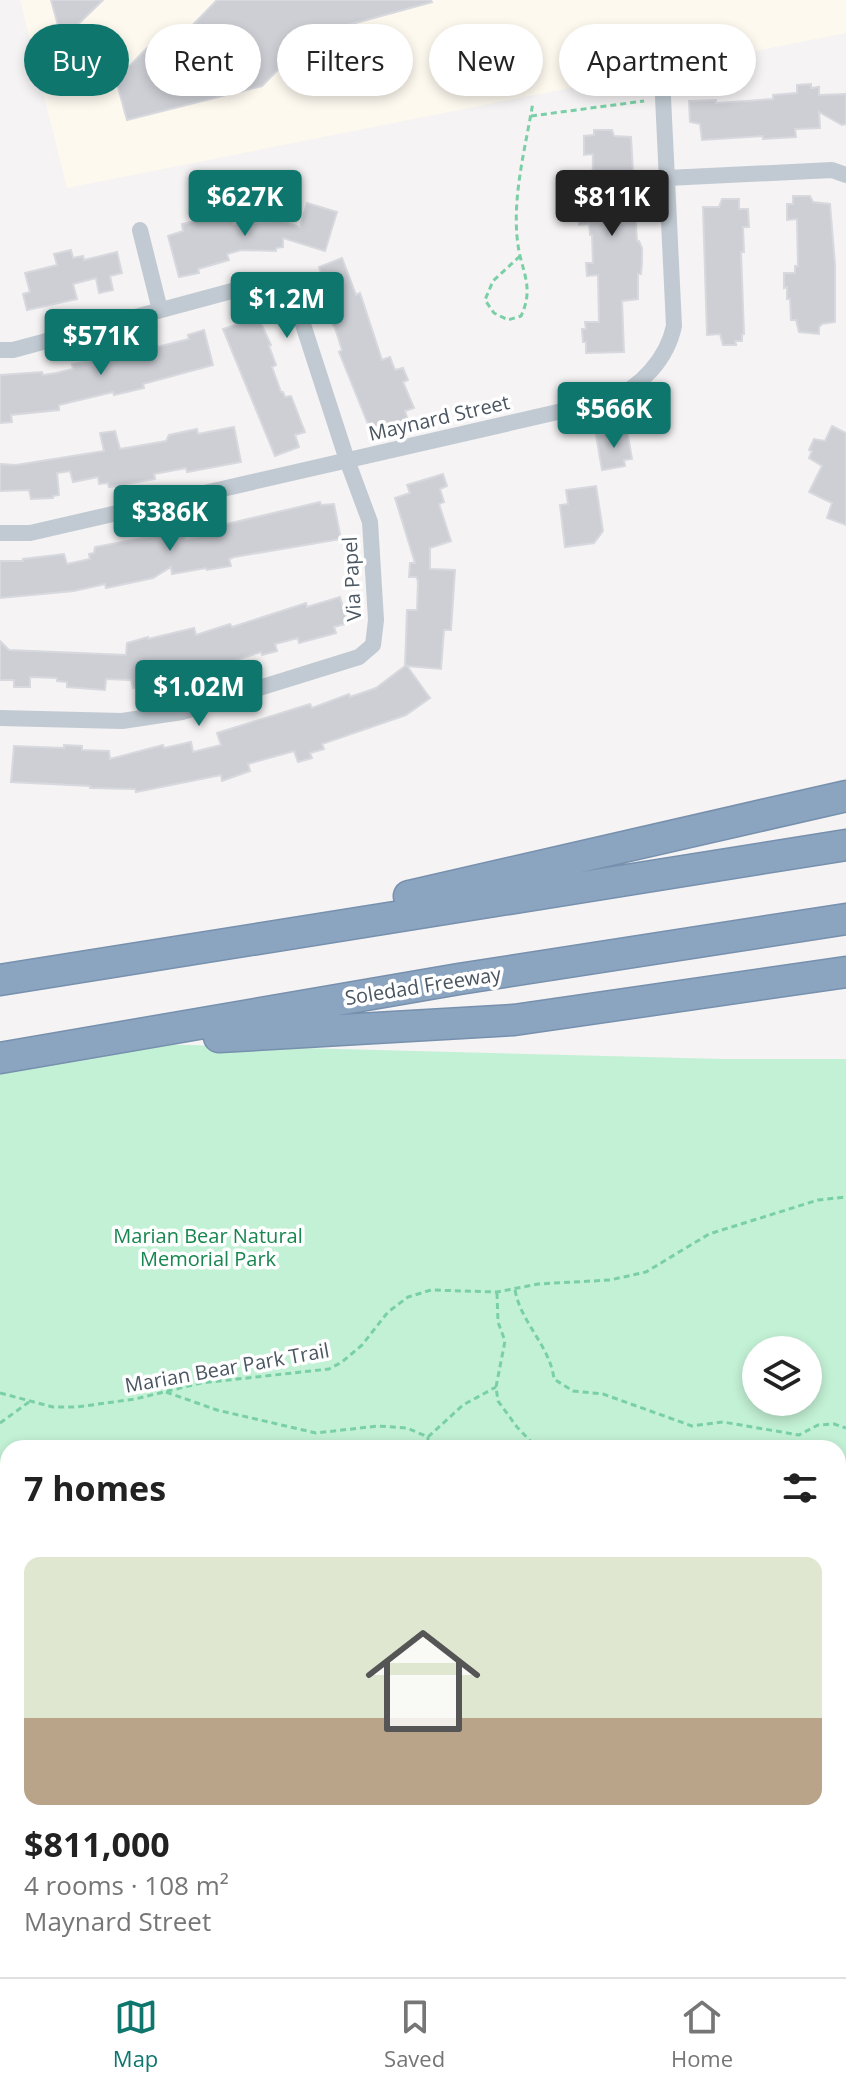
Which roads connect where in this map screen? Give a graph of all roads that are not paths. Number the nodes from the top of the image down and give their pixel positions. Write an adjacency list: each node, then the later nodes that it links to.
1 (663, 97): 3 (street, Maynard Street)
2 (846, 175): 3 (street)
3 (667, 178): 7 (street, Maynard Street)
4 (140, 230): 5 (street)
5 (160, 310): 6 (street, Via Papel); 7 (street, Via Papel)
6 (0, 350)
7 (347, 460): 8 (street, Maynard Street); 9 (street, Via Papel)
8 (0, 533)
9 (0, 718)
10 (846, 796): 13 (highway)
11 (846, 843): 13 (highway)
12 (846, 919): 18 (highway, Soledad Freeway)
13 (94, 965): 15 (highway)
14 (846, 972): 17 (highway)
15 (0, 980)
16 (846, 982): 17 (highway)
17 (731, 990): 18 (highway)
18 (69, 1046): 19 (highway, Soledad Freeway)
19 (0, 1058)

